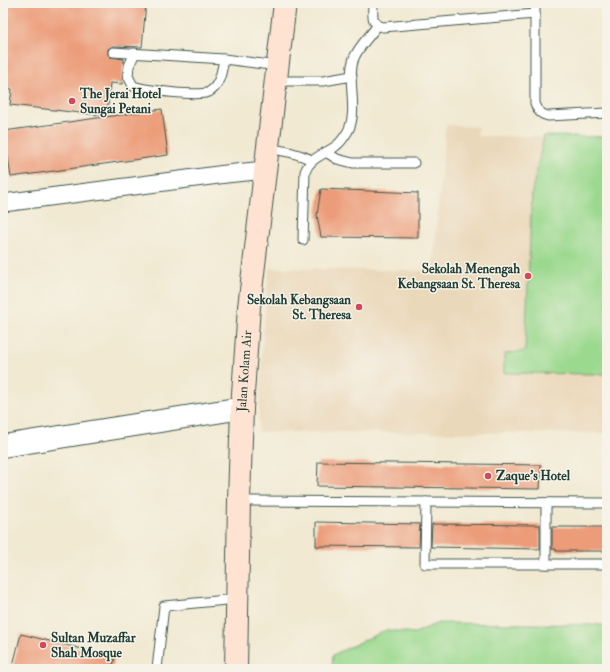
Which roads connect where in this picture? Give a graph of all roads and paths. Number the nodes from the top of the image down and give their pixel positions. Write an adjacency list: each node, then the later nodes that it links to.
1 (285, 3): 9 (main road, Jalan Kolam Air)
2 (374, 3): 5 (lane)
3 (535, 3): 4 (lane)
4 (535, 14): 5 (lane); 11 (lane)
5 (377, 26): 10 (lane)
6 (113, 52): 7 (lane)
7 (135, 53): 8 (lane); 8 (lane)
8 (224, 59): 9 (lane)
9 (277, 74): 10 (lane); 12 (main road, Jalan Kolam Air)
10 (352, 76): 13 (lane)
11 (607, 113)
12 (268, 149): 14 (lane); 16 (main road, Jalan Kolam Air)
13 (326, 152): 14 (lane); 15 (lane)
14 (312, 160): 18 (lane)
15 (414, 163)
16 (265, 170): 17 (street); 19 (main road, Jalan Kolam Air)
17 (3, 202)
18 (303, 240)
19 (242, 408): 20 (street); 21 (main road, Jalan Kolam Air)
20 (3, 446)
21 (239, 501): 22 (lane); 27 (main road, Jalan Kolam Air)
22 (426, 502): 23 (lane); 25 (lane)
23 (546, 503): 24 (lane); 25 (lane)
24 (607, 503)
25 (546, 564): 26 (lane)
26 (607, 564)
27 (237, 599): 28 (lane); 29 (main road, Jalan Kolam Air)
28 (157, 669)
29 (236, 669)

